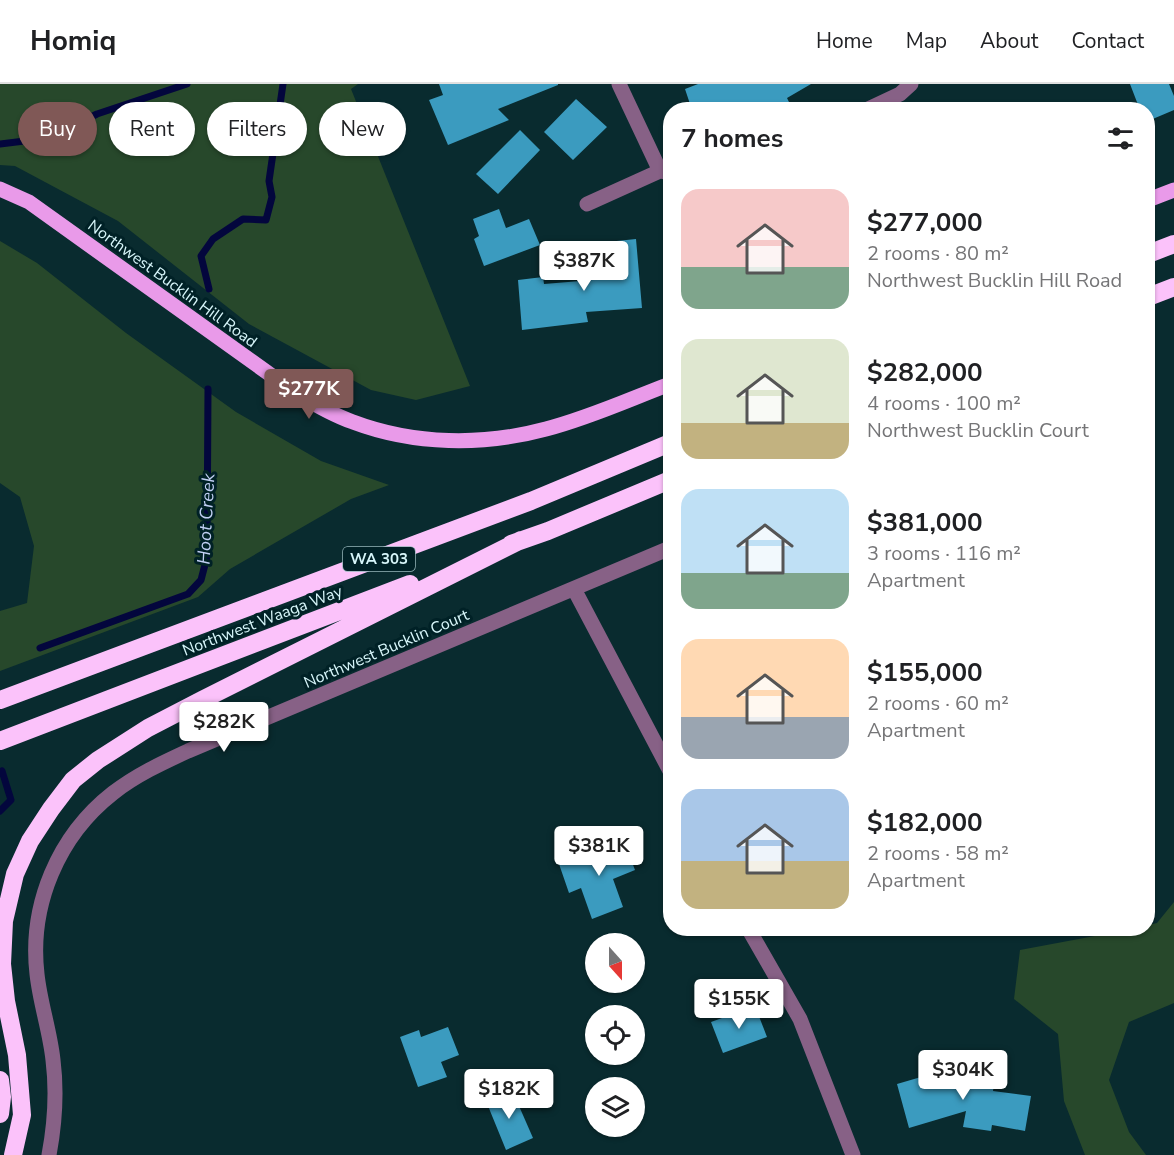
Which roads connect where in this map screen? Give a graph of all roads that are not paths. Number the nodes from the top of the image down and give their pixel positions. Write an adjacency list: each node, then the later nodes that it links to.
1 (619, 84): 4 (street)
2 (911, 84): 3 (street)
3 (883, 102)
4 (663, 168)
5 (663, 173): 9 (street)
6 (0, 189): 14 (main road, Northwest Bucklin Hill Road)
7 (1174, 190): 8 (main road)
8 (1155, 197)
9 (587, 204)
10 (1174, 244): 11 (highway)
11 (1155, 251)
12 (1174, 287): 13 (highway)
13 (1155, 294)
14 (663, 387)
15 (663, 445): 20 (highway, Northwest Waaga Way / WA 303)
16 (663, 483): 17 (highway, Northwest Waaga Way / WA 303)
17 (521, 540): 23 (highway, Northwest Waaga Way / WA 303); 28 (highway)
18 (663, 552): 19 (street, Northwest Bucklin Court)
19 (574, 589): 24 (street); 29 (street, Northwest Bucklin Court)
20 (84, 668): 21 (highway); 22 (highway, Northwest Waaga Way / WA 303)
21 (0, 692)
22 (0, 700)
23 (0, 741)
24 (663, 758)
25 (753, 936): 30 (street)
26 (0, 1080): 27 (highway)
27 (0, 1114)
28 (13, 1155)
29 (49, 1155)
30 (853, 1155)

